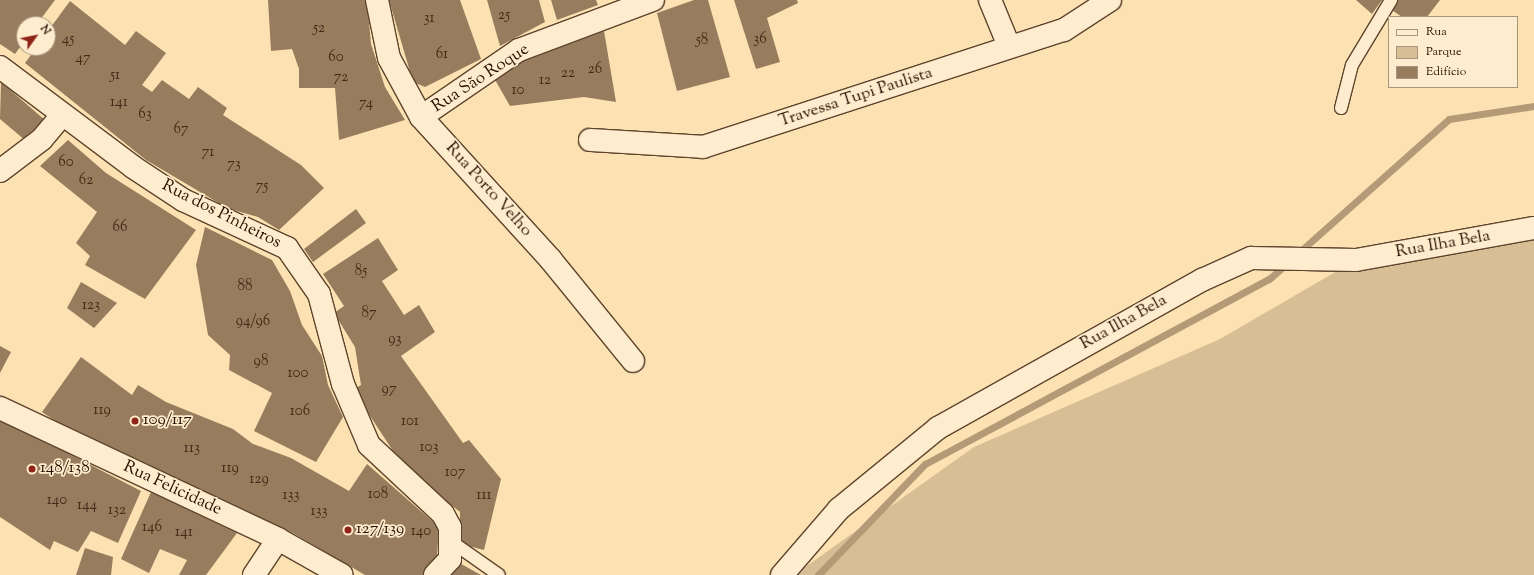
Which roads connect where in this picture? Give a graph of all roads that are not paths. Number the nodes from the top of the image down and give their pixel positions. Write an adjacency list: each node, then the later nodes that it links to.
1 (377, 0): 10 (street, Rua Porto Velho)
2 (653, 0): 10 (street, Rua São Roque)
3 (990, 0): 6 (street)
4 (1110, 0): 6 (street, Travessa Tupi Paulista)
5 (1390, 0): 8 (lane)
6 (1009, 46): 11 (street, Travessa Tupi Paulista)
7 (0, 67): 9 (street, Rua dos Pinheiros)
8 (1341, 108)
9 (62, 115): 12 (street); 17 (street, Rua dos Pinheiros)
10 (421, 117): 14 (street, Rua Porto Velho)
11 (590, 140)
12 (0, 172)
13 (1534, 228): 22 (street, Rua Ilha Bela)
14 (633, 362)
15 (0, 408): 16 (street, Rua Felicidade)
16 (278, 539): 18 (street); 19 (street, Rua Felicidade)
17 (452, 542): 20 (street, Rua dos Pinheiros); 21 (lane)
18 (254, 575)
19 (342, 575)
20 (435, 575)
21 (499, 575)
22 (782, 575)

